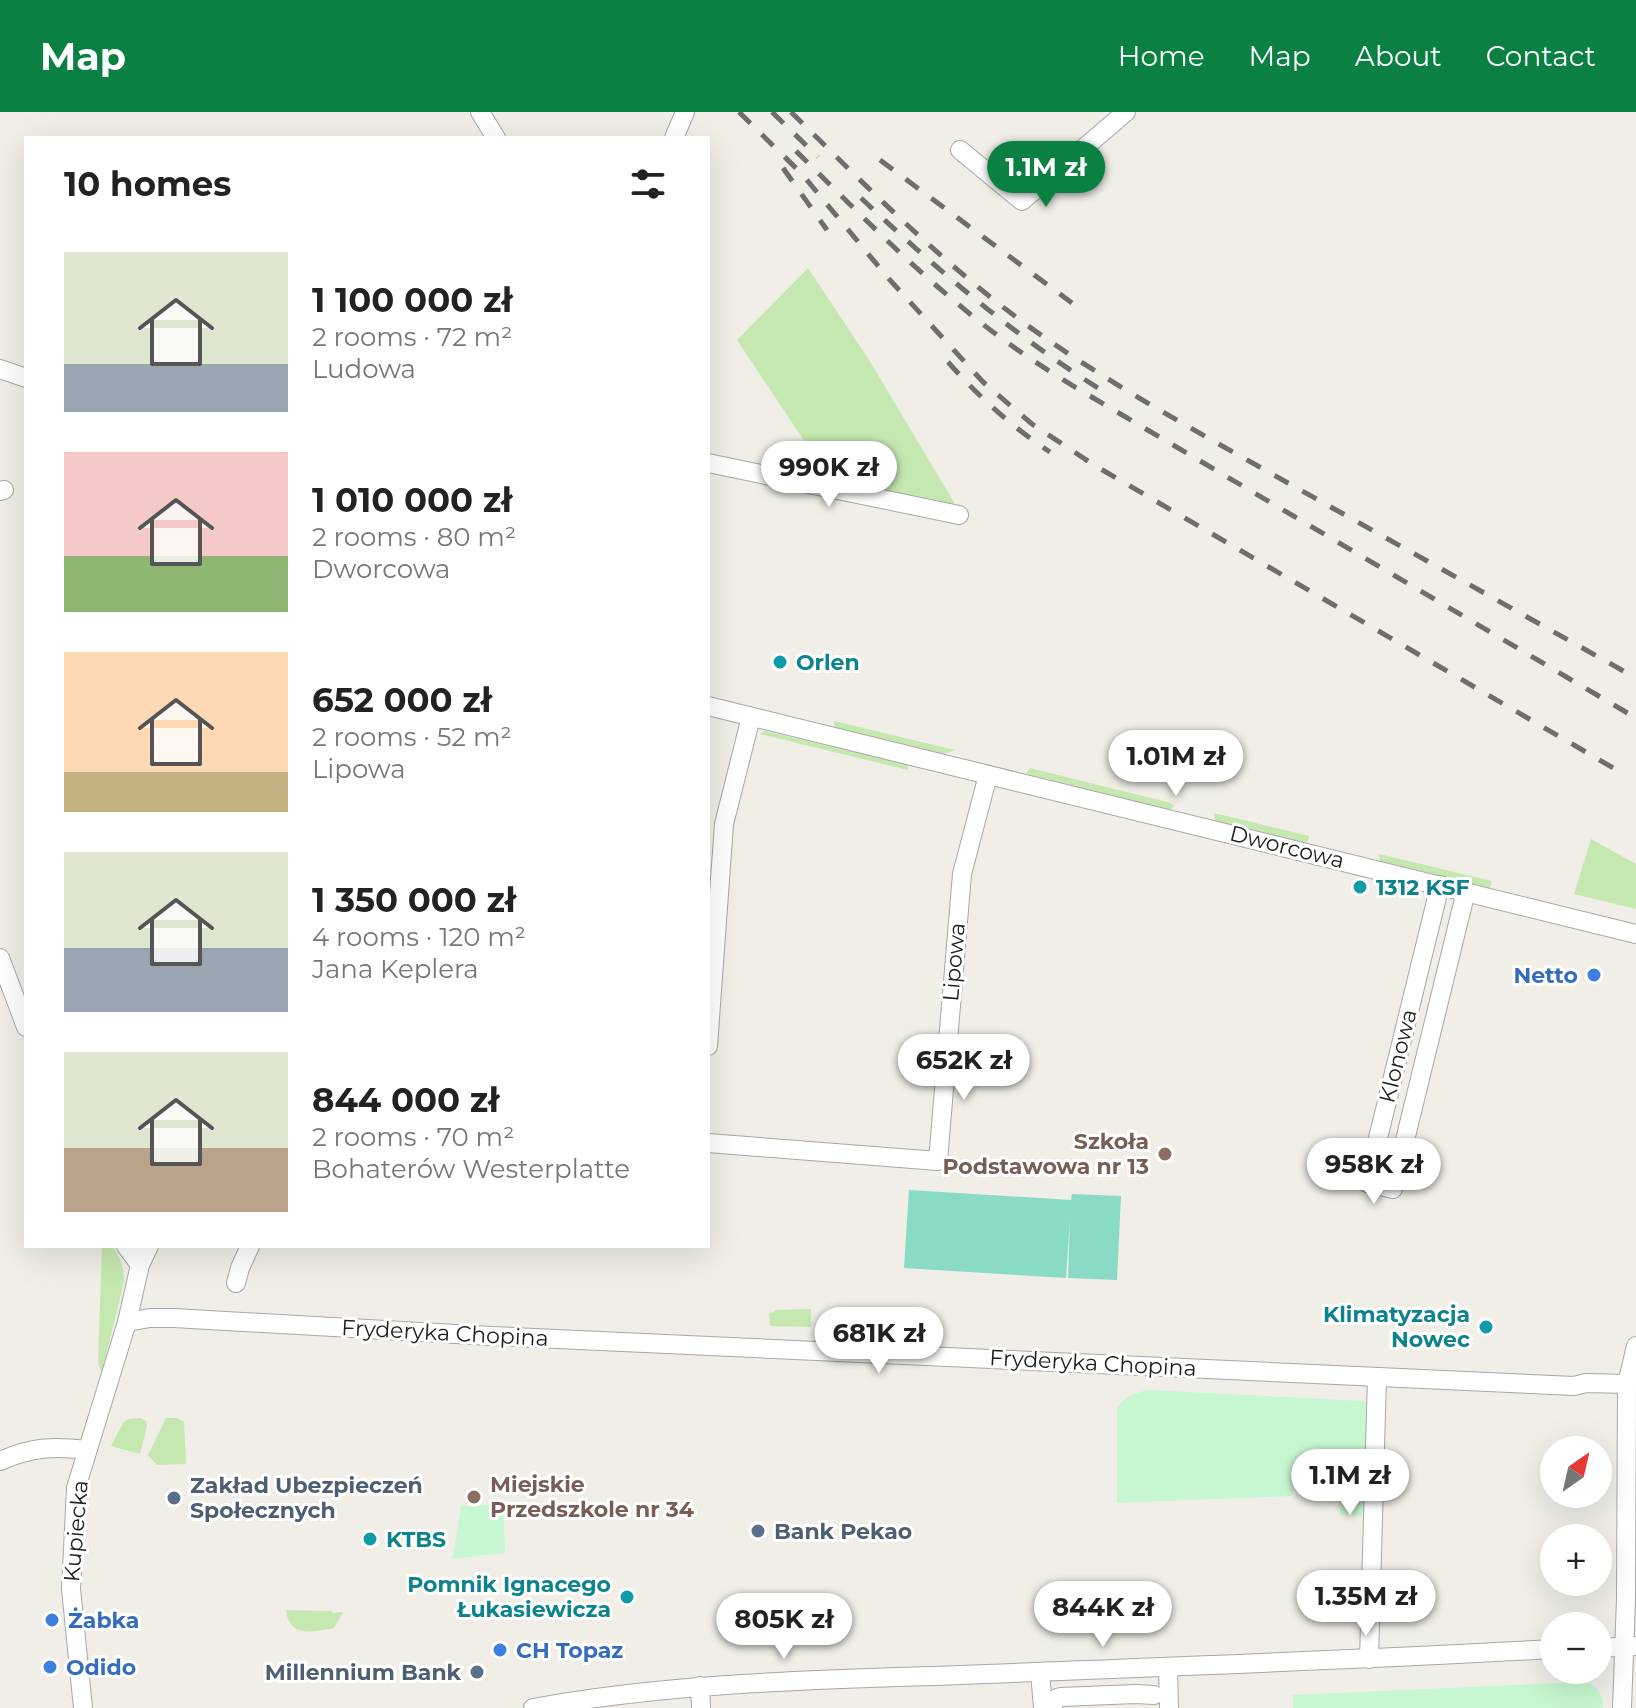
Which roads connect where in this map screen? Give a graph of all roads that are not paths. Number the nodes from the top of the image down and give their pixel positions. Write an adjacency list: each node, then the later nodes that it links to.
1 (480, 112): 4 (street)
2 (685, 112): 5 (street)
3 (1126, 112): 6 (street)
4 (495, 136)
5 (675, 136)
6 (960, 150)
7 (0, 369): 8 (street)
8 (24, 377)
9 (710, 463): 10 (street)
10 (959, 515)
11 (710, 707): 12 (street, Dworcowa)
12 (751, 717): 13 (street, Dworcowa); 14 (street)
13 (988, 775): 15 (street, Dworcowa); 21 (street, Lipowa)
14 (716, 823): 19 (street)
15 (1440, 885): 16 (street, Dworcowa); 16 (street, Klonowa)
16 (1466, 891): 17 (street, Dworcowa)
17 (1635, 933)
18 (0, 958): 20 (street)
19 (710, 990)
20 (24, 1022)
21 (710, 1143)
22 (127, 1248): 25 (street)
23 (148, 1248): 25 (street, Kupiecka)
24 (249, 1248): 26 (street)
25 (140, 1265): 27 (street, Kupiecka)
26 (236, 1283)
27 (127, 1322): 29 (street, Fryderyka Chopina); 31 (street, Kupiecka)
28 (1636, 1346): 30 (street)
29 (1377, 1377): 30 (street, Fryderyka Chopina); 36 (street)
30 (1627, 1384): 32 (street)
31 (87, 1450): 33 (street); 42 (street, Kupiecka)
32 (1631, 1450): 34 (street)
33 (0, 1461)
34 (1631, 1647): 48 (street)
35 (1540, 1650): 36 (street)
36 (1369, 1659): 37 (street)
37 (1168, 1668): 38 (street); 47 (street)
38 (1040, 1672): 39 (street); 45 (street)
39 (700, 1686): 43 (street); 44 (street)
40 (1142, 1699): 41 (street)
41 (1081, 1702): 46 (street)
42 (83, 1708)
43 (533, 1708)
44 (701, 1708)
45 (1043, 1708)
46 (1051, 1708)
47 (1169, 1708)
48 (1622, 1708)

